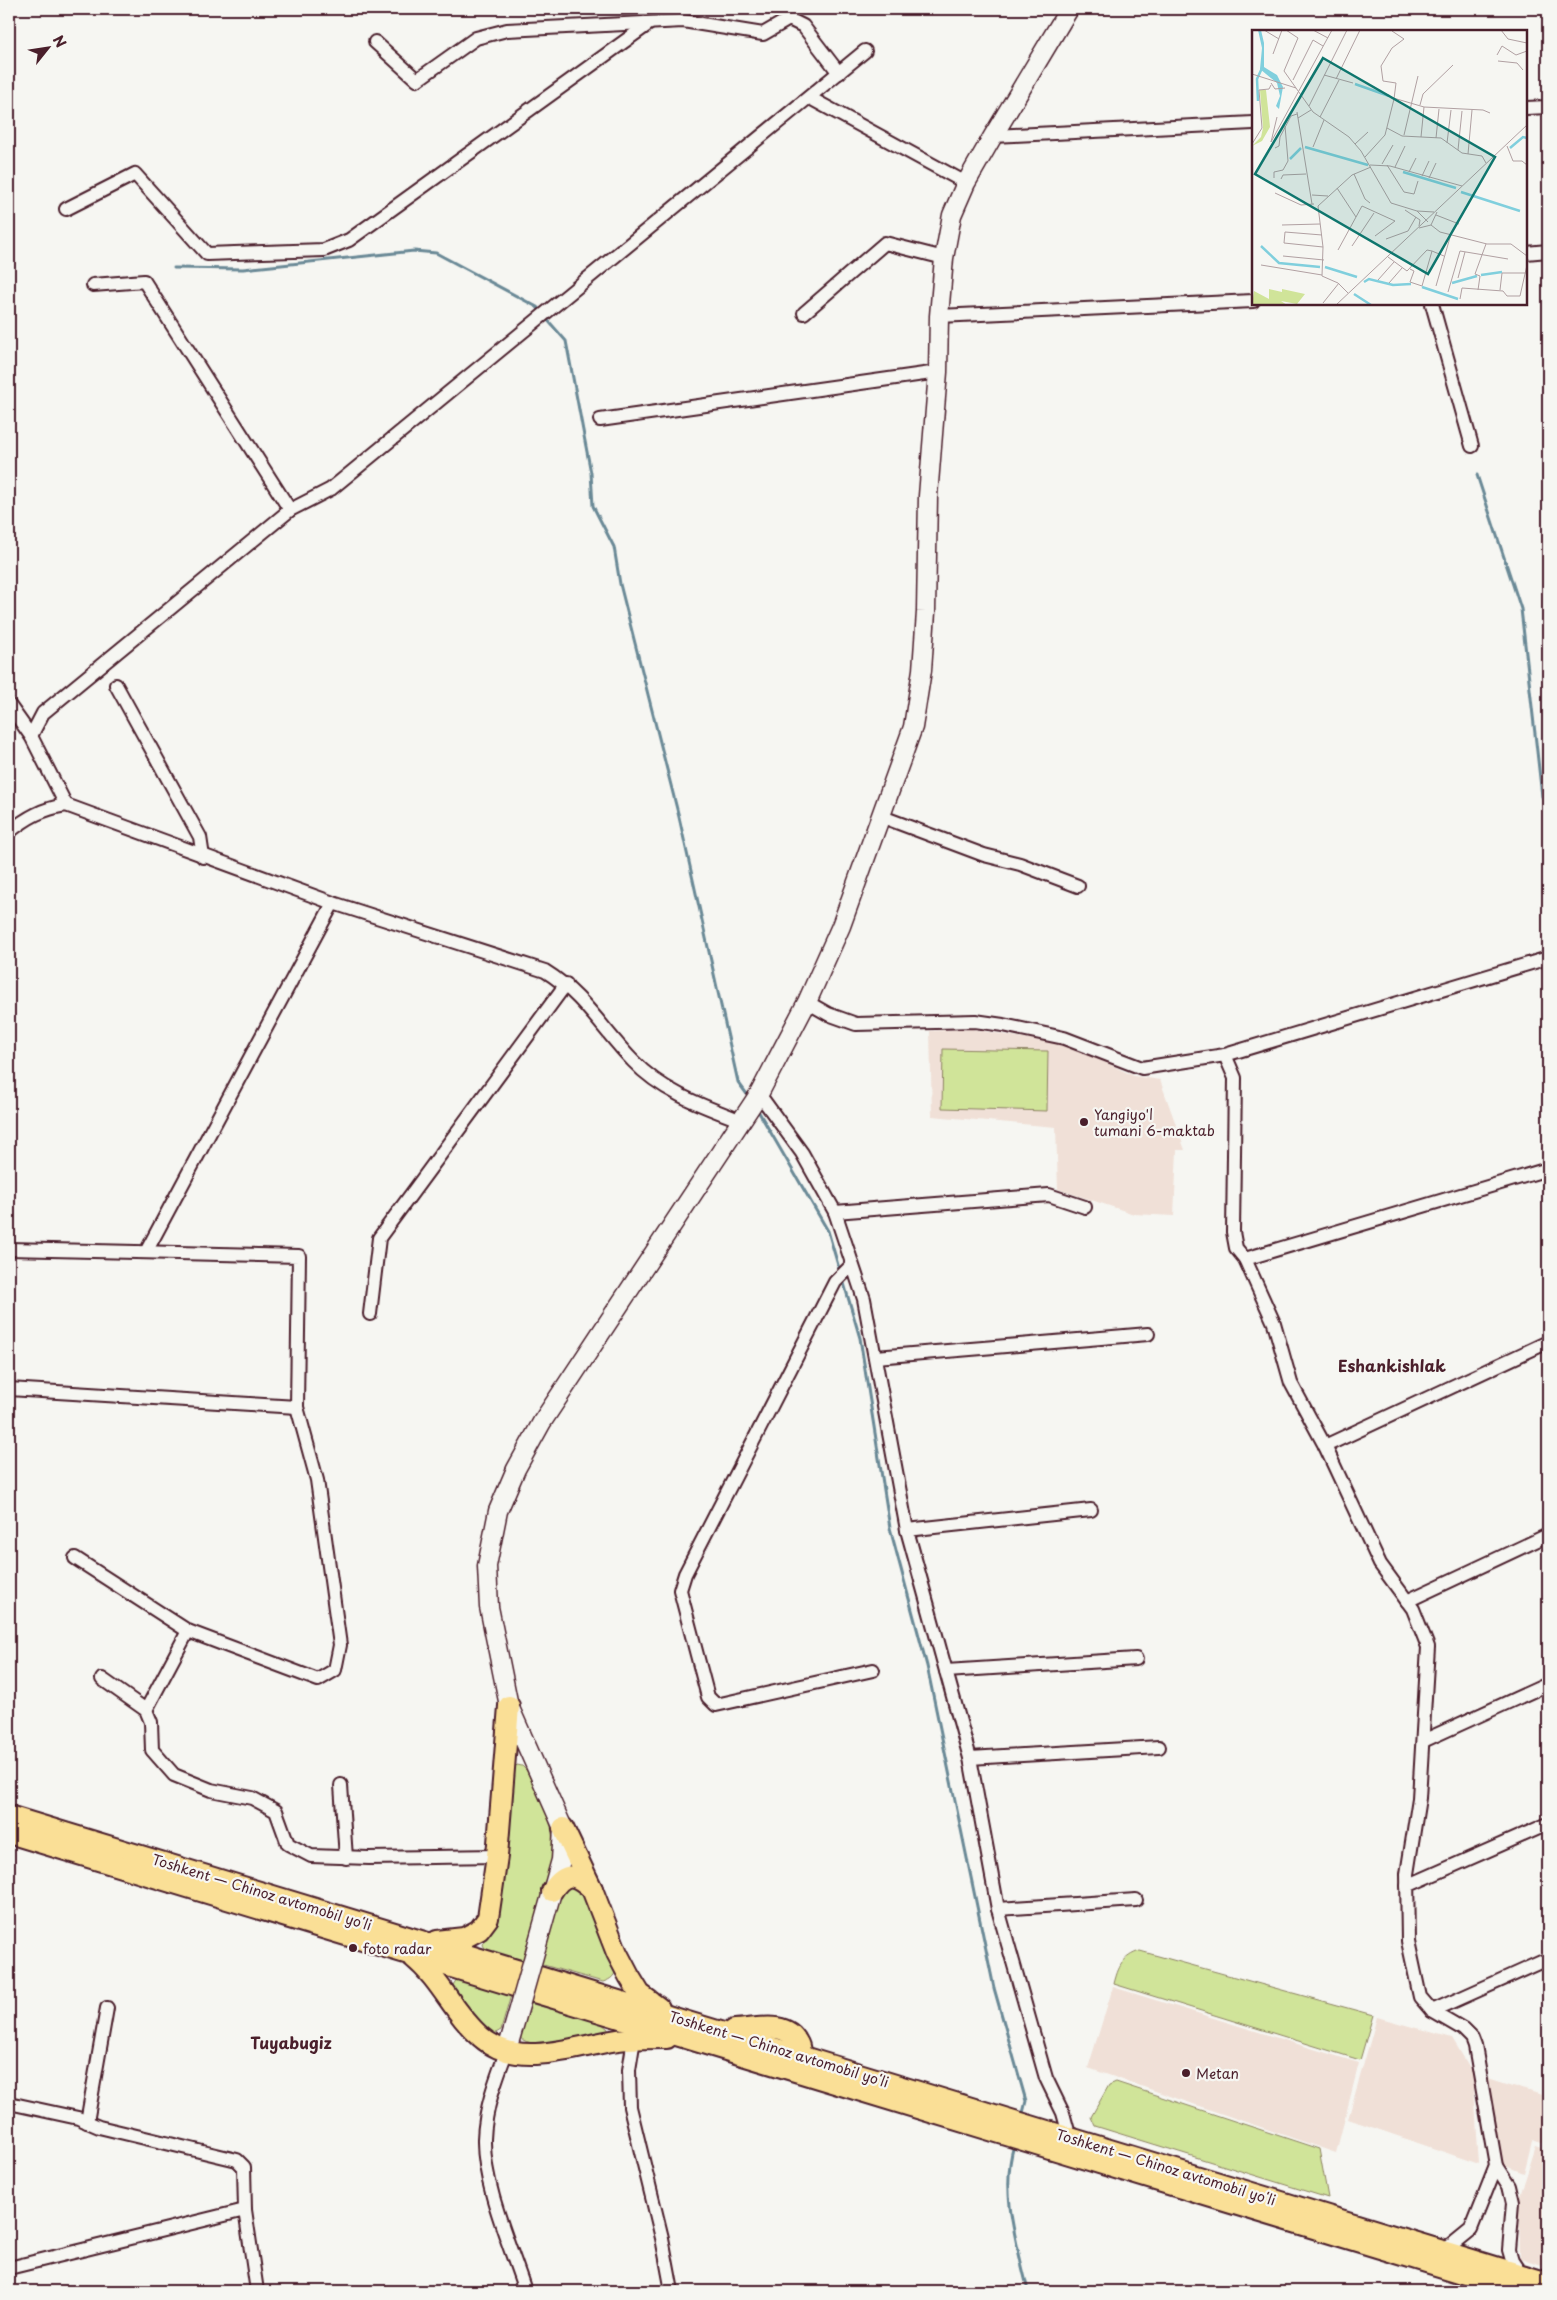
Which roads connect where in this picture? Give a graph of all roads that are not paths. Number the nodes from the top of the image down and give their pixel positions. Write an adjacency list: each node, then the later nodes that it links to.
1 (1069, 9): 10 (main road)
2 (650, 23): 3 (street); 5 (street); 12 (street)
3 (375, 42)
4 (866, 51): 5 (street)
5 (839, 73): 6 (street)
6 (810, 98): 11 (street); 24 (street)
7 (1548, 106): 8 (street)
8 (1527, 108)
9 (1252, 123): 10 (street)
10 (993, 136): 11 (main road)
11 (966, 183): 15 (main road)
12 (66, 209)
13 (1548, 251): 14 (street)
14 (1527, 253)
15 (944, 258): 19 (street); 20 (main road)
16 (94, 285): 24 (street)
17 (1252, 301): 20 (street)
18 (1432, 305): 23 (street)
19 (804, 313)
20 (939, 316): 21 (main road)
21 (938, 372): 22 (street); 29 (main road)
22 (600, 420)
23 (1472, 446)
24 (290, 510): 27 (street)
25 (116, 685): 31 (street)
26 (9, 705): 27 (street)
27 (31, 736): 28 (street)
28 (66, 806): 30 (street); 31 (street)
29 (880, 816): 32 (street); 36 (main road)
30 (9, 832)
31 (203, 857): 33 (street)
32 (1078, 886)
33 (333, 903): 35 (street); 44 (street)
34 (1548, 958): 37 (street)
35 (566, 984): 39 (street); 47 (street)
36 (807, 1002): 37 (street); 38 (main road)
37 (1225, 1055): 45 (street)
38 (759, 1094): 39 (main road); 42 (street)
39 (745, 1116): 65 (main road)
40 (1548, 1169): 45 (street)
41 (1085, 1207): 42 (street)
42 (835, 1212): 46 (street)
43 (9, 1249): 44 (street)
44 (146, 1252): 52 (street)
45 (1245, 1259): 53 (street)
46 (852, 1264): 50 (street); 61 (street)
47 (370, 1314)
48 (1148, 1334): 50 (street)
49 (1548, 1342): 53 (street)
50 (876, 1357): 55 (street)
51 (9, 1389): 52 (street)
52 (297, 1407): 59 (street)
53 (1325, 1446): 58 (street)
54 (1091, 1510): 55 (street)
55 (907, 1530): 62 (street)
56 (1548, 1535): 58 (street)
57 (75, 1558): 59 (street)
58 (1407, 1601): 67 (street)
59 (188, 1631): 66 (street)
60 (1136, 1659): 62 (street)
61 (873, 1670)
62 (946, 1671): 69 (street)
63 (102, 1679): 66 (street)
64 (1548, 1684): 67 (street)
65 (509, 1706): 73 (main road); 75 (highway)
66 (146, 1710): 76 (street)
67 (1423, 1740): 77 (street)
68 (1159, 1747): 69 (street)
69 (970, 1758): 81 (street)
70 (341, 1786): 76 (street)
71 (9, 1816): 82 (highway, Toshkent — Chinoz avtomobil yoʻli)
72 (1548, 1824): 77 (street)
73 (563, 1828): 78 (highway); 79 (main road)
74 (9, 1833): 82 (highway, Toshkent — Chinoz avtomobil yoʻli)
75 (497, 1856): 76 (street); 83 (highway)
76 (346, 1858)
77 (1407, 1886): 86 (street)
78 (592, 1889): 79 (highway); 87 (highway)
79 (552, 1891): 90 (main road, bridge)
80 (1136, 1900): 81 (street)
81 (998, 1909): 94 (street)
82 (320, 1918): 83 (highway, Toshkent — Chinoz avtomobil yoʻli)
83 (417, 1948): 87 (highway, Toshkent — Chinoz avtomobil yoʻli); 88 (highway, Toshkent — Chinoz avtomobil yoʻli); 90 (highway)
84 (1548, 1959): 86 (street)
85 (107, 2008): 93 (street)
86 (1432, 2011): 95 (street)
87 (671, 2016): 91 (highway, Toshkent — Chinoz avtomobil yoʻli)
88 (689, 2038): 89 (highway); 91 (highway, Toshkent — Chinoz avtomobil yoʻli)
89 (634, 2039): 90 (highway); 103 (street)
90 (507, 2050): 102 (street)
91 (794, 2062): 94 (highway, Toshkent — Chinoz avtomobil yoʻli)
92 (9, 2103): 93 (street)
93 (87, 2122): 96 (street)
94 (1058, 2139): 97 (highway, Toshkent — Chinoz avtomobil yoʻli); 99 (highway, Toshkent — Chinoz avtomobil yoʻli)
95 (1496, 2166): 97 (street); 99 (street)
96 (245, 2210): 98 (street); 101 (street)
97 (1444, 2251): 99 (highway, Toshkent — Chinoz avtomobil yoʻli)
98 (9, 2268)
99 (1522, 2283): 100 (highway, Toshkent — Chinoz avtomobil yoʻli)
100 (1548, 2283)
101 (258, 2291)
102 (525, 2291)
103 (672, 2291)

